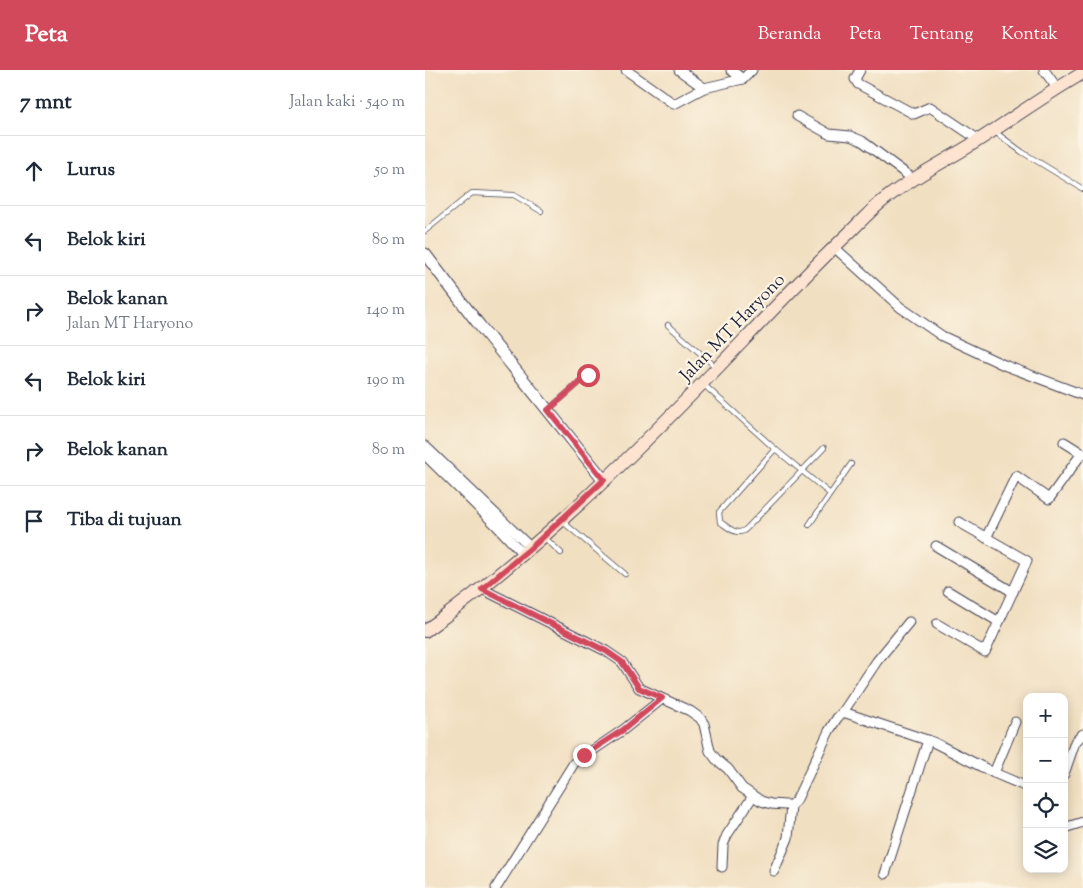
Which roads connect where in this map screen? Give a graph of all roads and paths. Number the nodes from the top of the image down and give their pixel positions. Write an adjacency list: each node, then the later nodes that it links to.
1 (627, 70): 9 (street)
2 (679, 70): 9 (street)
3 (731, 70): 8 (street)
4 (752, 70): 8 (street)
5 (860, 70): 13 (street)
6 (1044, 70): 10 (street)
7 (1083, 73): 10 (main road, Jalan MT Haryono)
8 (743, 79): 9 (street)
9 (704, 88)
10 (1057, 88): 12 (main road, Jalan MT Haryono)
11 (797, 116): 14 (street)
12 (994, 131): 13 (main road, Jalan MT Haryono); 15 (lane)
13 (979, 140): 14 (main road, Jalan MT Haryono)
14 (913, 179): 18 (main road, Jalan MT Haryono)
15 (1083, 189)
16 (541, 211): 17 (lane)
17 (425, 231)
18 (834, 247): 21 (main road, Jalan MT Haryono); 24 (street)
19 (425, 254): 25 (street)
20 (668, 325): 21 (lane)
21 (717, 367): 23 (main road, Jalan MT Haryono)
22 (588, 375): 25 (lane)
23 (702, 383): 29 (lane); 34 (main road, Jalan MT Haryono)
24 (1083, 395)
25 (548, 410): 34 (street)
26 (1064, 442): 30 (street)
27 (425, 446): 42 (street)
28 (824, 448): 33 (lane)
29 (775, 449): 33 (lane); 33 (lane)
30 (1082, 453): 40 (street)
31 (425, 455): 42 (street)
32 (851, 464): 35 (lane)
33 (802, 472): 35 (lane)
34 (604, 480): 36 (main road, Jalan MT Haryono)
35 (829, 493): 38 (lane)
36 (562, 520): 39 (main road, Jalan MT Haryono); 44 (lane)
37 (959, 522): 40 (street)
38 (809, 525)
39 (544, 537): 42 (main road, Jalan MT Haryono); 43 (lane)
40 (986, 538): 47 (street)
41 (936, 546): 47 (street)
42 (527, 552): 45 (main road, Jalan MT Haryono)
43 (561, 553)
44 (625, 574)
45 (482, 589): 51 (main road, Jalan MT Haryono); 52 (street)
46 (948, 591): 49 (street)
47 (1013, 592): 49 (street)
48 (909, 622): 53 (street)
49 (999, 622): 50 (street)
50 (937, 624)
51 (425, 631)
52 (662, 698): 60 (street); 67 (street)
53 (843, 712): 56 (street); 61 (street)
54 (1015, 722): 58 (street)
55 (1083, 734): 57 (street)
56 (927, 740): 58 (street); 66 (street)
57 (1068, 762)
58 (994, 773): 59 (street)
59 (1023, 785)
60 (753, 796): 61 (street); 64 (street)
61 (791, 804): 65 (street)
62 (1083, 822): 63 (street)
63 (1068, 827)
64 (722, 867)
65 (774, 871)
66 (885, 874)
67 (496, 888)

